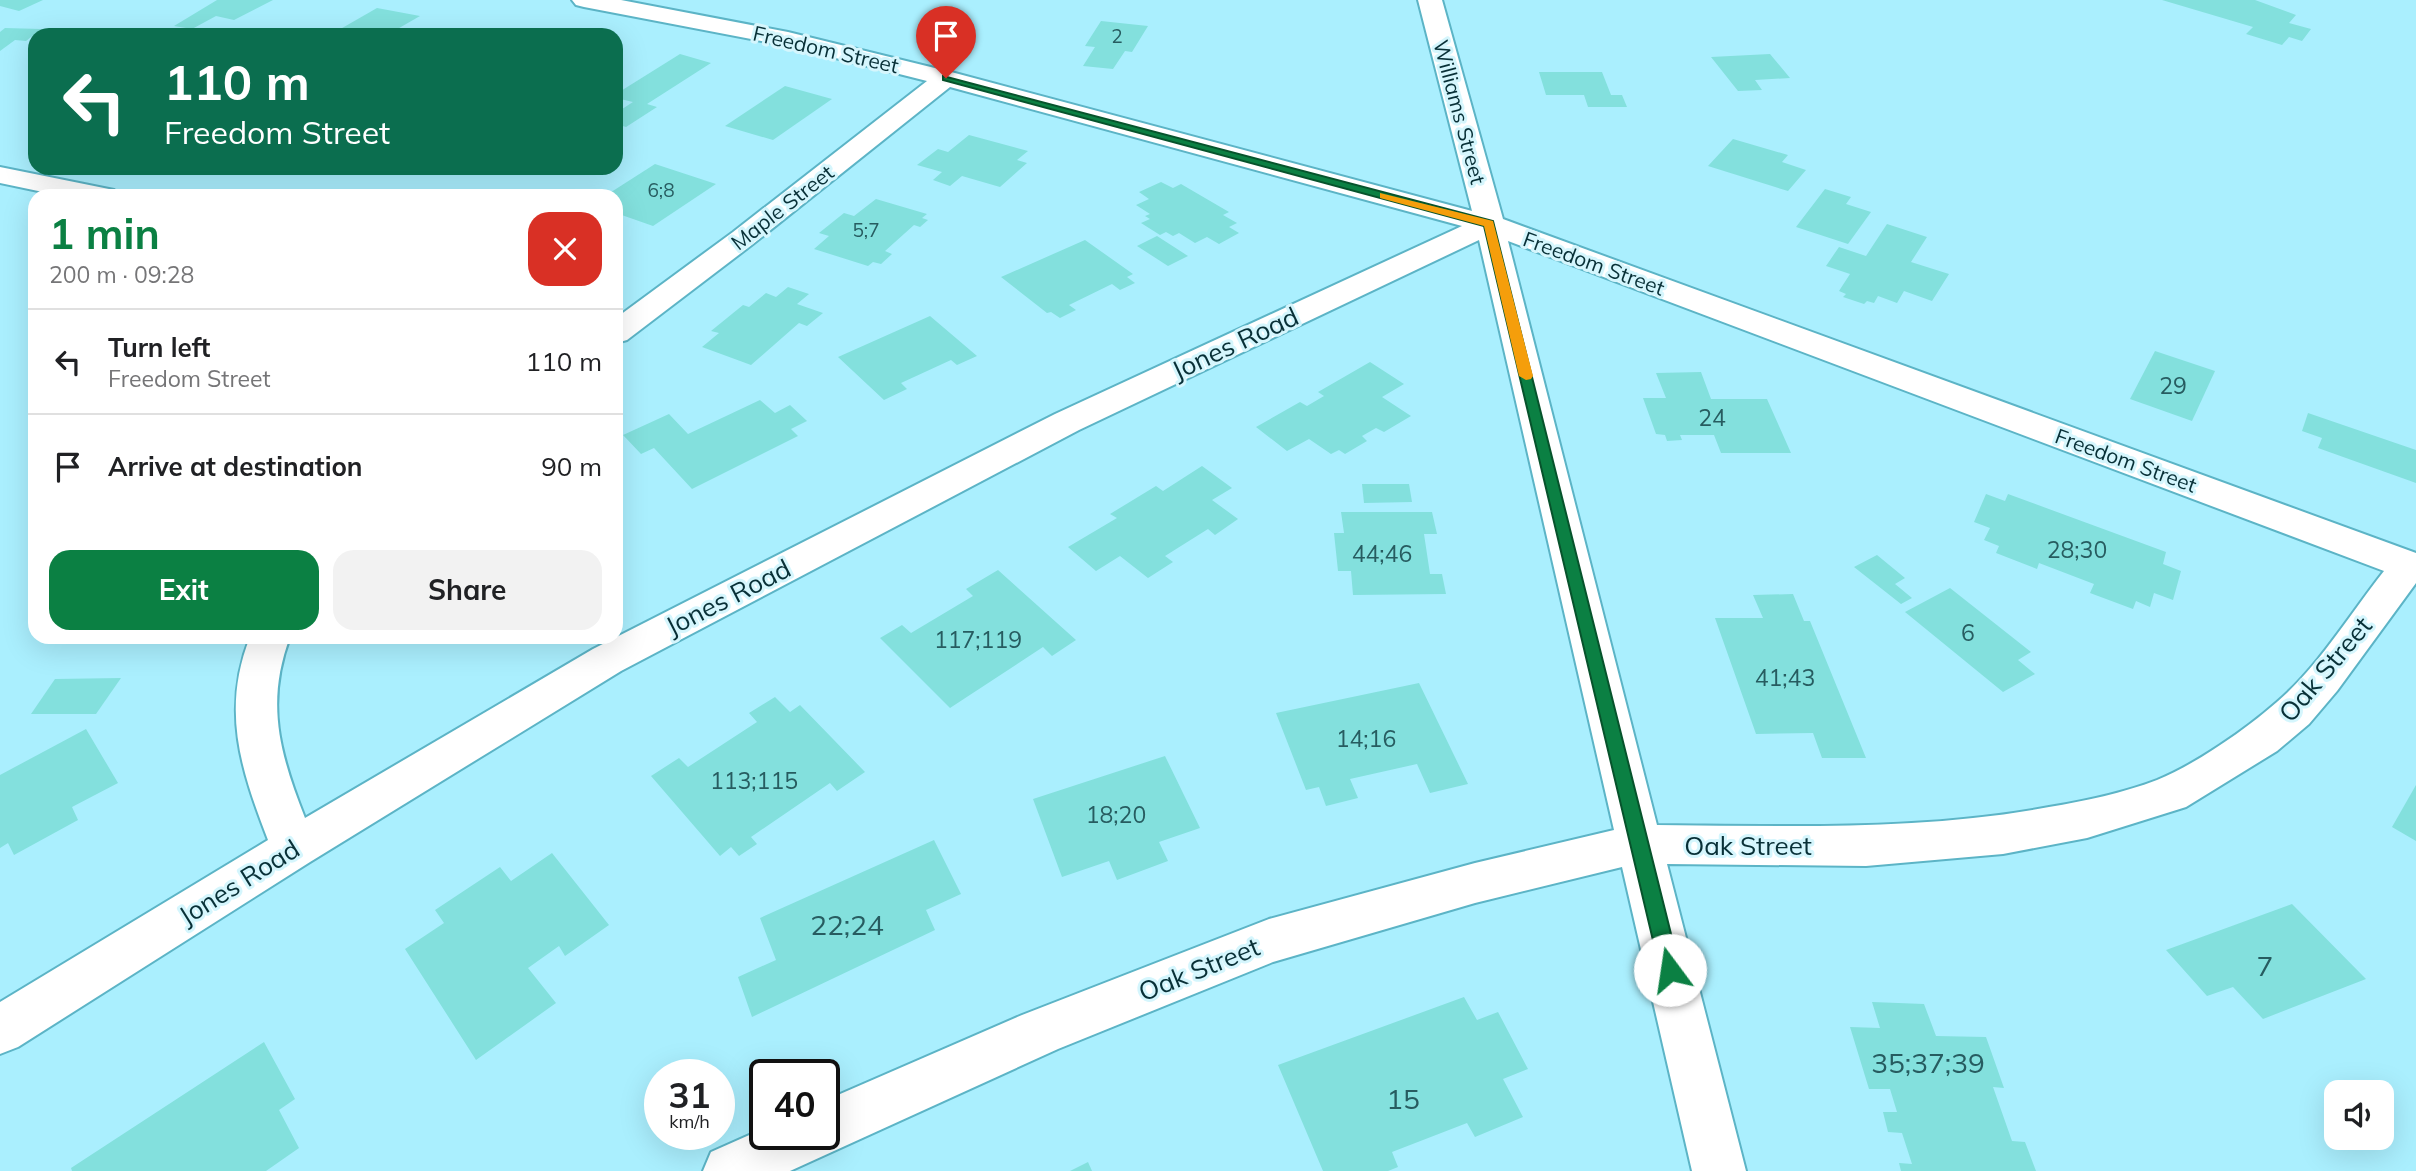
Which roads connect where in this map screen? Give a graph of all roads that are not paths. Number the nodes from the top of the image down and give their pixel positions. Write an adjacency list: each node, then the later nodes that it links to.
1 (584, 0): 3 (street, Freedom Street)
2 (1430, 0): 6 (street, Williams Street)
3 (946, 78): 6 (street, Freedom Street); 7 (street, Maple Street)
4 (0, 175): 5 (street)
5 (69, 189)
6 (1489, 224): 8 (street, Freedom Street); 10 (street, Williams Street); 11 (street, Jones Road)
7 (623, 328)
8 (2412, 566): 10 (street, Oak Street)
9 (266, 644): 11 (street)
10 (1639, 844): 13 (street, Oak Street); 16 (street, Williams Street)
11 (294, 848): 12 (street, Jones Road)
12 (0, 1030)
13 (840, 1121)
14 (776, 1150): 15 (street)
15 (730, 1171)
16 (1719, 1171)

